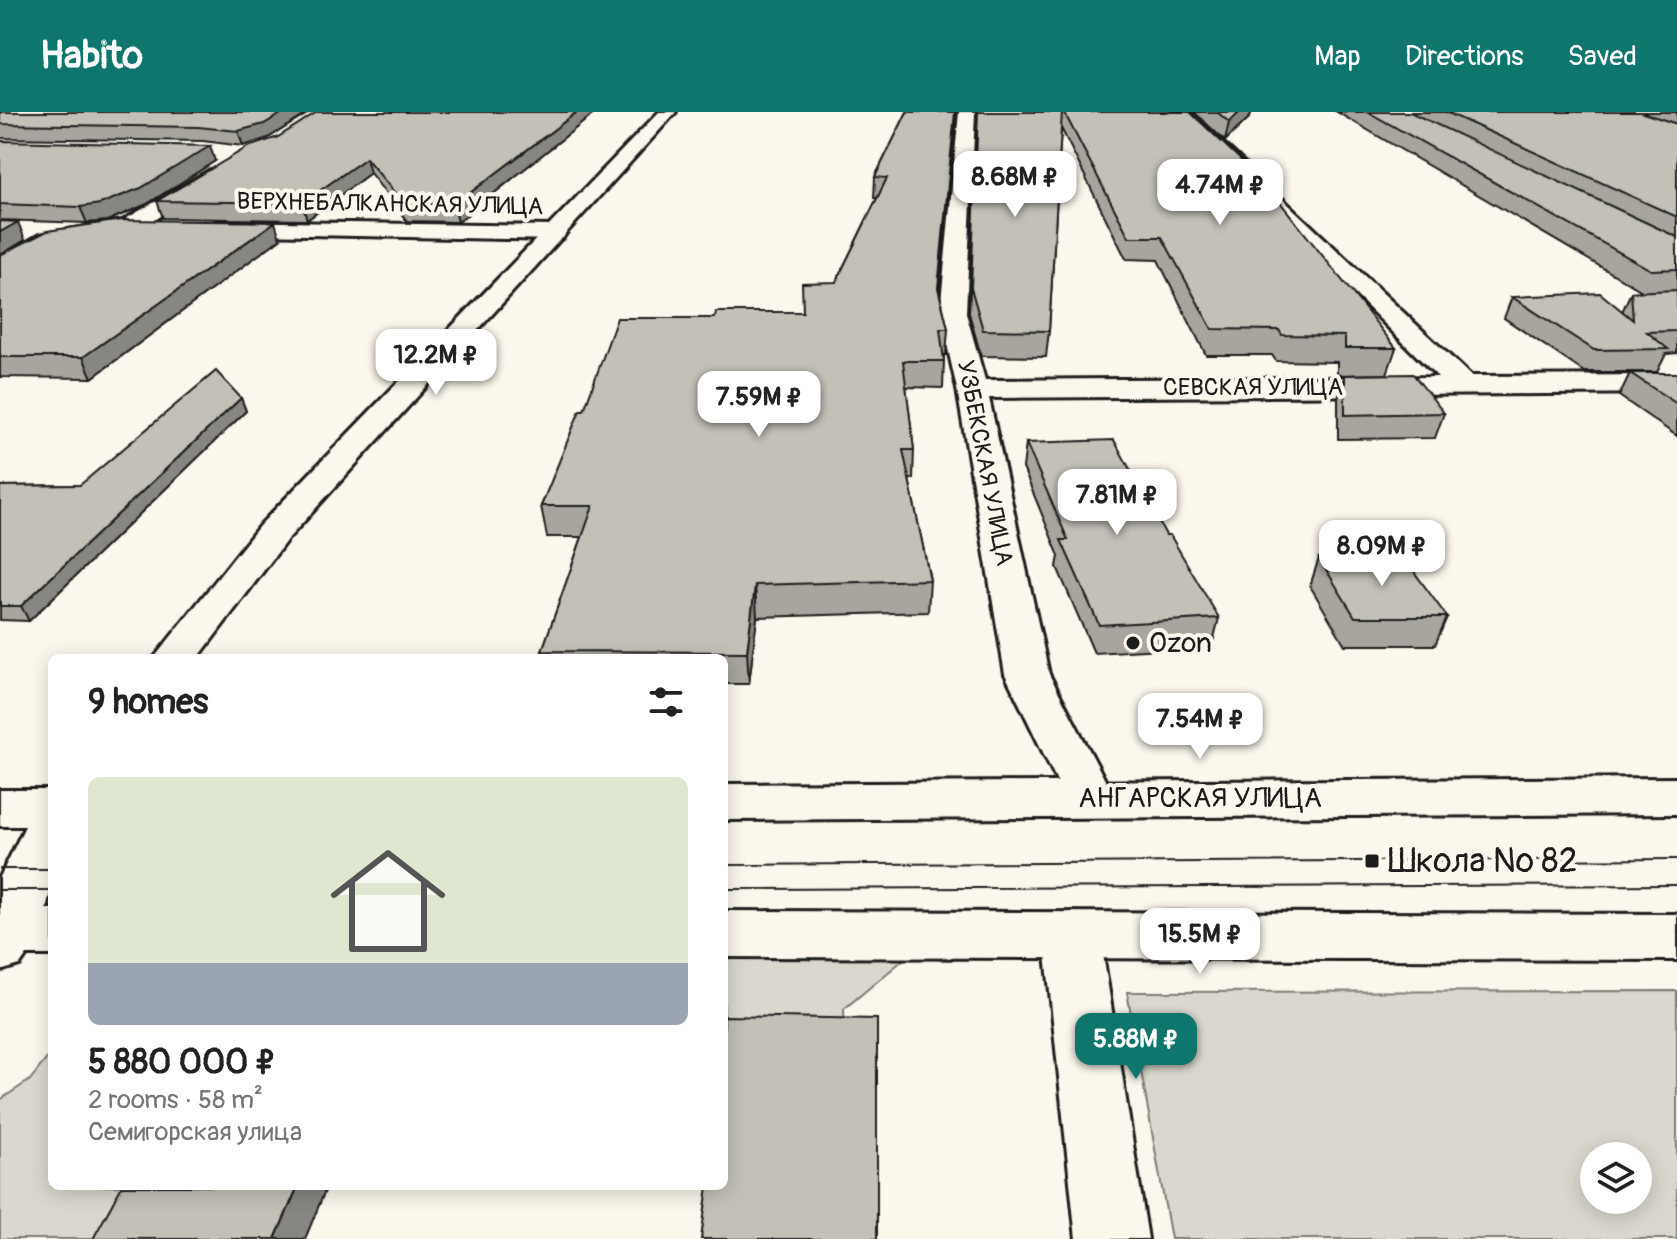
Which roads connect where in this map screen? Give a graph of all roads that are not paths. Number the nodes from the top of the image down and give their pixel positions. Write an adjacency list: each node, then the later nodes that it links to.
1 (668, 112): 8 (street)
2 (967, 112): 12 (street, УЗБЕКСКАЯ УЛИЦА)
3 (1180, 112): 11 (street)
4 (232, 163): 5 (street)
5 (128, 227): 7 (street); 8 (street, ВЕРХНЕБАЛКАНСКАЯ УЛИЦА)
6 (22, 229): 7 (street)
7 (96, 232): 9 (street)
8 (555, 233): 13 (street)
9 (0, 268)
10 (1677, 384): 11 (street, СЕВСКАЯ УЛИЦА)
11 (1464, 386): 12 (street, СЕВСКАЯ УЛИЦА)
12 (972, 389): 15 (street, УЗБЕКСКАЯ УЛИЦА)
13 (179, 654)
14 (1677, 796): 15 (street, АНГАРСКАЯ УЛИЦА)
15 (1090, 799): 16 (street, АНГАРСКАЯ УЛИЦА)
16 (728, 802)
17 (0, 808): 18 (street)
18 (48, 808)
19 (48, 832): 22 (street)
20 (728, 934): 21 (street)
21 (1072, 935): 23 (street); 24 (street)
22 (16, 936)
23 (1677, 937)
24 (1112, 1239)

